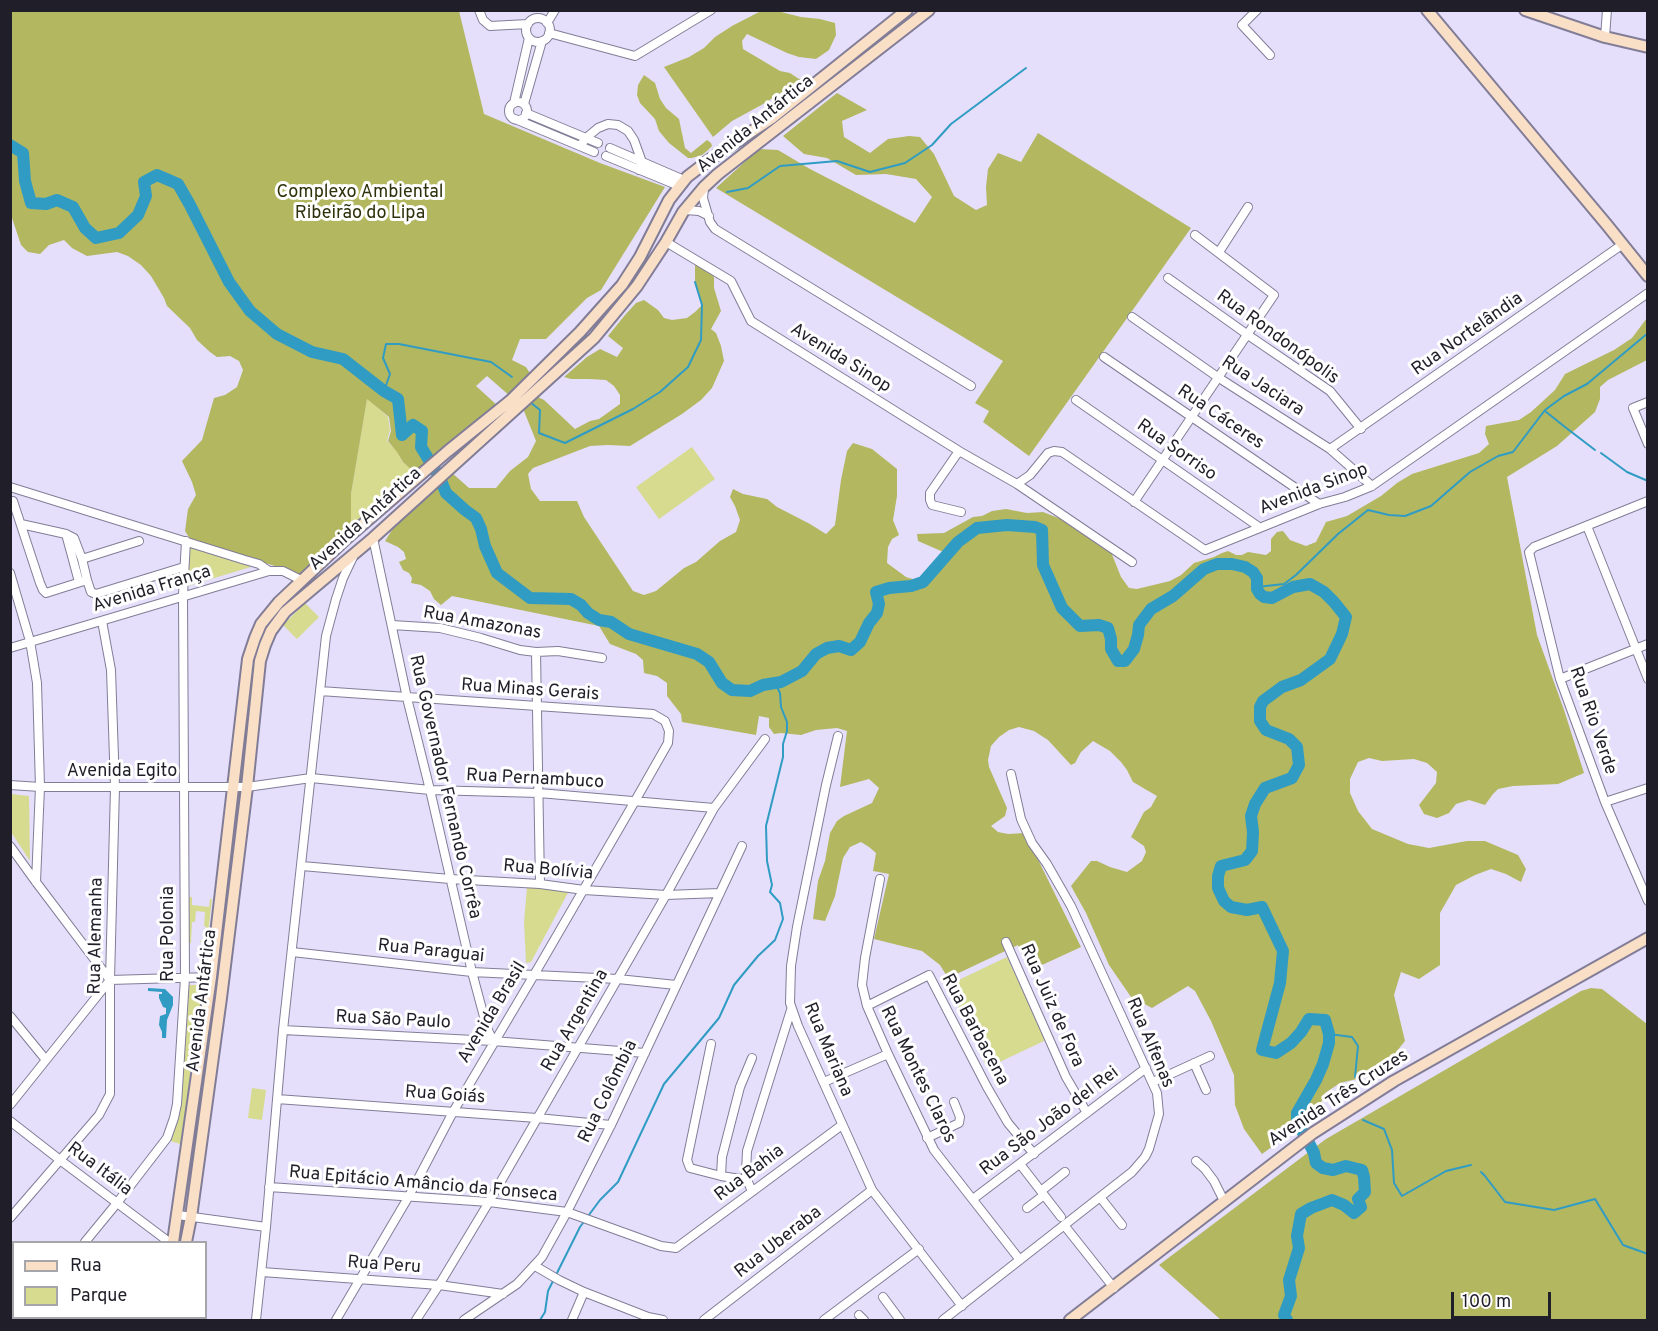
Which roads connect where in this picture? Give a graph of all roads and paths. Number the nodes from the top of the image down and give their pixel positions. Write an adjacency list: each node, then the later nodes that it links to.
1 (479, 10): 10 (street)
2 (555, 10): 11 (street)
3 (711, 10): 12 (street)
4 (907, 10): 24 (main road, Avenida Antártica)
5 (928, 10): 26 (main road, Avenida Antártica)
6 (1257, 10): 17 (street)
7 (1426, 10): 32 (main road)
8 (1525, 10): 13 (main road)
9 (1607, 10): 13 (street)
10 (532, 18): 11 (street); 14 (street)
11 (547, 23): 12 (street)
12 (549, 33): 15 (street)
13 (1605, 37): 16 (main road)
14 (529, 38): 15 (street); 18 (street)
15 (542, 41): 19 (street)
16 (1647, 46)
17 (1270, 55)
18 (514, 103): 19 (street); 20 (street)
19 (525, 109): 20 (street); 21 (street)
20 (515, 119): 22 (street)
21 (586, 138): 22 (street); 22 (street); 23 (street)
22 (580, 146)
23 (640, 166): 23 (street); 25 (street)
24 (697, 168): 25 (main road, Avenida Antártica); 26 (main road)
25 (680, 185): 28 (main road); 71 (main road, Avenida Antártica)
26 (704, 187): 28 (main road, Avenida Antártica); 29 (street)
27 (1248, 207): 33 (street)
28 (685, 210): 29 (street); 31 (main road, Avenida Antártica)
29 (709, 216): 41 (street)
30 (1196, 235): 33 (street)
31 (666, 242): 48 (street, Avenida Sinop); 62 (main road, Avenida Antártica)
32 (1623, 244): 34 (main road); 45 (street, Rua Nortelândia)
33 (1219, 252): 38 (street)
34 (1647, 276)
35 (1168, 278): 38 (street, Rua Rondonópolis)
36 (1647, 293): 51 (street, Avenida Sinop)
37 (1132, 317): 40 (street, Rua Jaciara)
38 (1248, 335): 40 (street); 45 (street, Rua Rondonópolis)
39 (1104, 357): 44 (street, Rua Cáceres)
40 (1219, 378): 44 (street); 47 (street, Rua Jaciara)
41 (971, 386)
42 (1076, 400): 49 (street, Rua Sorriso)
43 (1647, 402): 46 (street)
44 (1191, 417): 49 (street); 56 (street, Rua Cáceres)
45 (1361, 429): 47 (street, Rua Nortelândia)
46 (1647, 444)
47 (1330, 449): 51 (street, Rua Jaciara)
48 (959, 451): 50 (street, Avenida Sinop); 57 (street)
49 (1161, 460): 55 (street); 60 (street, Rua Sorriso)
50 (1017, 484): 55 (street, Avenida Sinop); 67 (street, Avenida Sinop)
51 (1372, 486): 56 (street, Avenida Sinop)
52 (10, 487): 63 (street)
53 (13, 501): 58 (street)
54 (1647, 501): 59 (street)
55 (1134, 502): 60 (street, Avenida Sinop)
56 (1319, 504): 60 (street, Avenida Sinop)
57 (962, 512)
58 (21, 524): 61 (street); 72 (street)
59 (1587, 526): 80 (street); 83 (street, Rua Rio Verde)
60 (1259, 527)
61 (66, 534): 66 (street); 72 (street)
62 (373, 538): 65 (main road, Avenida Antártica); 76 (street, Rua Governador Fernando Corrêa)
63 (186, 541): 68 (street); 69 (street)
64 (139, 542): 66 (street)
65 (356, 551): 73 (main road, Avenida Antártica); 85 (street)
66 (82, 559): 72 (street)
67 (1132, 562)
68 (184, 567): 72 (street); 74 (street)
69 (269, 571): 71 (street, Avenida França); 74 (street, Avenida França)
70 (10, 573): 77 (street)
71 (301, 580): 73 (main road); 94 (main road, Avenida Antártica)
72 (83, 581)
73 (313, 589): 98 (main road, Avenida Antártica)
74 (183, 595): 75 (street, Avenida França); 97 (street, Rua Polonia)
75 (102, 621): 77 (street, Avenida França); 96 (street, Rua Alemanha)
76 (392, 625): 81 (street, Rua Amazonas); 86 (street, Rua Governador Fernando Corrêa)
77 (30, 641): 79 (street, Avenida França); 95 (street)
78 (1647, 644): 80 (street)
79 (10, 648)
80 (1636, 649): 83 (street); 84 (street)
81 (536, 652): 82 (street, Rua Amazonas); 87 (street)
82 (602, 658)
83 (1560, 679): 103 (street, Rua Rio Verde)
84 (1647, 679)
85 (320, 691): 86 (street, Rua Minas Gerais); 92 (street)
86 (407, 698): 87 (street, Rua Minas Gerais); 100 (street, Rua Governador Fernando Corrêa)
87 (538, 706): 88 (street, Rua Minas Gerais); 101 (street)
88 (665, 721): 102 (street, Avenida Brasil)
89 (838, 736): 129 (street, Rua Mariana)
90 (765, 739): 104 (street, Rua Argentina)
91 (1011, 774): 141 (street, Rua Alfenas)
92 (311, 778): 98 (street, Rua Pernambuco); 100 (street, Rua Pernambuco); 107 (street)
93 (10, 785): 95 (street, Avenida Egito)
94 (234, 786): 97 (street, Avenida Egito); 98 (street, Avenida Egito); 116 (main road, Avenida Antártica)
95 (40, 787): 96 (street, Avenida Egito); 110 (street)
96 (116, 787): 97 (street, Avenida Egito); 126 (street, Rua Alemanha)
97 (184, 787): 124 (street, Rua Polonia)
98 (247, 787): 117 (main road, Avenida Antártica)
99 (1647, 788): 103 (street)
100 (430, 790): 101 (street, Rua Pernambuco); 108 (street, Rua Governador Fernando Corrêa)
101 (539, 793): 102 (street, Rua Pernambuco); 111 (street)
102 (635, 801): 104 (street, Rua Pernambuco); 112 (street, Avenida Brasil)
103 (1605, 802): 115 (street, Rua Rio Verde)
104 (714, 808): 114 (street, Rua Argentina)
105 (10, 846): 110 (street)
106 (742, 846): 113 (street, Rua Colômbia)
107 (302, 866): 108 (street, Rua Bolívia); 120 (street)
108 (450, 879): 111 (street, Rua Bolívia); 121 (street, Rua Governador Fernando Corrêa)
109 (880, 879): 128 (street, Rua Montes Claros)
110 (36, 882): 126 (street)
111 (540, 884): 112 (street, Rua Bolívia)
112 (584, 890): 114 (street, Rua Bolívia); 122 (street, Avenida Brasil)
113 (720, 893): 114 (street, Rua Bolívia); 127 (street, Rua Colômbia)
114 (666, 895): 125 (street, Rua Argentina)
115 (1647, 901)
116 (216, 926): 117 (main road); 123 (main road, Avenida Antártica)
117 (229, 928): 175 (main road, Avenida Antártica)
118 (1647, 938): 169 (main road, Avenida Três Cruzes)
119 (1006, 942): 149 (street, Rua Juiz de Fora)
120 (292, 952): 121 (street, Rua Paraguai); 131 (street)
121 (472, 972): 122 (street, Rua Paraguai); 132 (street, Rua Governador Fernando Corrêa)
122 (534, 975): 125 (street, Rua Paraguai); 132 (street, Avenida Brasil)
123 (211, 977): 124 (street); 174 (main road, Avenida Antártica)
124 (185, 978): 126 (street); 171 (street, Rua Polonia)
125 (618, 979): 127 (street, Rua Paraguai); 134 (street, Rua Argentina)
126 (110, 980): 139 (street); 156 (street, Rua Alemanha)
127 (676, 985): 135 (street, Rua Colômbia)
128 (867, 1006): 136 (street, Rua Montes Claros); 155 (street, Rua Barbacena)
129 (792, 1009): 142 (street, Rua Mariana); 161 (street)
130 (10, 1016): 139 (street)
131 (283, 1030): 132 (street, Rua São Paulo); 145 (street)
132 (493, 1041): 134 (street, Rua São Paulo); 148 (street, Avenida Brasil)
133 (711, 1044): 160 (street)
134 (578, 1047): 135 (street, Rua São Paulo); 150 (street, Rua Argentina)
135 (645, 1053): 152 (street, Rua Colômbia)
136 (888, 1054): 142 (street); 154 (street, Rua Montes Claros)
137 (1210, 1056): 140 (street)
138 (752, 1058): 160 (street)
139 (46, 1060): 147 (street)
140 (1194, 1063): 143 (street); 144 (street)
141 (1146, 1068): 143 (street, Rua Alfenas); 149 (street, Rua São João del Rei)
142 (824, 1082): 153 (street, Rua Mariana)
143 (1153, 1082): 167 (street, Rua Alfenas)
144 (1206, 1090)
145 (277, 1100): 148 (street, Rua Goiás); 162 (street)
146 (954, 1102): 154 (street)
147 (10, 1105)
148 (453, 1112): 150 (street, Rua Goiás); 166 (street, Avenida Brasil)
149 (1087, 1113): 155 (street, Rua São João del Rei)
150 (537, 1118): 152 (street, Rua Goiás); 170 (street, Rua Argentina)
151 (10, 1121): 156 (street, Rua Itália)
152 (611, 1125): 173 (street, Rua Colômbia)
153 (843, 1125): 163 (street, Rua Mariana); 164 (street, Rua Bahia)
154 (927, 1138): 168 (street, Rua Montes Claros)
155 (1034, 1154): 158 (street, Rua São João del Rei)
156 (60, 1160): 171 (street, Rua Itália); 177 (street, Rua Alemanha)
157 (1196, 1161): 169 (street)
158 (1020, 1164): 165 (street); 168 (street, Rua São João del Rei)
159 (1065, 1172): 165 (street)
160 (721, 1176): 161 (street)
161 (747, 1180): 164 (street)
162 (269, 1187): 166 (street, Rua Epitácio Amâncio da Fonseca); 180 (street)
163 (872, 1190): 186 (street, Rua Mariana); 204 (street, Rua Uberaba)
164 (752, 1191): 185 (street, Rua Bahia)
165 (1043, 1193): 172 (street); 176 (street)
166 (409, 1196): 170 (street, Rua Epitácio Amâncio da Fonseca); 190 (street, Avenida Brasil)
167 (1100, 1197): 178 (street); 179 (street, Rua Alfenas)
168 (973, 1199): 187 (street, Rua Montes Claros)
169 (1224, 1201): 192 (main road, Avenida Três Cruzes)
170 (489, 1202): 173 (street, Rua Epitácio Amâncio da Fonseca); 191 (street, Rua Argentina)
171 (117, 1203): 181 (street, Rua Polonia); 182 (street, Rua Itália)
172 (1027, 1208)
173 (567, 1212): 185 (street, Rua Epitácio Amâncio da Fonseca); 188 (street, Rua Colômbia)
174 (178, 1215): 175 (street); 183 (main road, Avenida Antártica)
175 (191, 1217): 180 (street); 184 (main road, Avenida Antártica)
176 (1061, 1217)
177 (10, 1218)
178 (1122, 1225)
179 (1064, 1226): 187 (street, Rua Alfenas); 192 (street)
180 (266, 1227): 189 (street)
181 (86, 1241)
182 (170, 1241)
183 (171, 1241)
184 (186, 1241)
185 (676, 1248)
186 (918, 1249): 196 (street, Rua Mariana); 205 (street)
187 (1020, 1260): 196 (street, Rua Alfenas)
188 (535, 1266): 193 (street); 194 (street, Rua Colômbia)
189 (262, 1272): 190 (street, Rua Peru); 198 (street)
190 (360, 1280): 191 (street, Rua Peru); 199 (street, Avenida Brasil)
191 (439, 1285): 194 (street, Rua Peru); 200 (street, Rua Argentina)
192 (1114, 1288): 208 (main road, Avenida Três Cruzes)
193 (584, 1292): 197 (street); 202 (street)
194 (503, 1294): 201 (street, Rua Colômbia)
195 (883, 1298): 206 (street)
196 (962, 1306): 207 (street, Rua Alfenas)
197 (648, 1319): 203 (street)
198 (256, 1320)
199 (336, 1320)
200 (416, 1320)
201 (464, 1320)
202 (572, 1320)
203 (663, 1320)
204 (704, 1320)
205 (824, 1320)
206 (900, 1320)
207 (943, 1320)
208 (1070, 1320)

